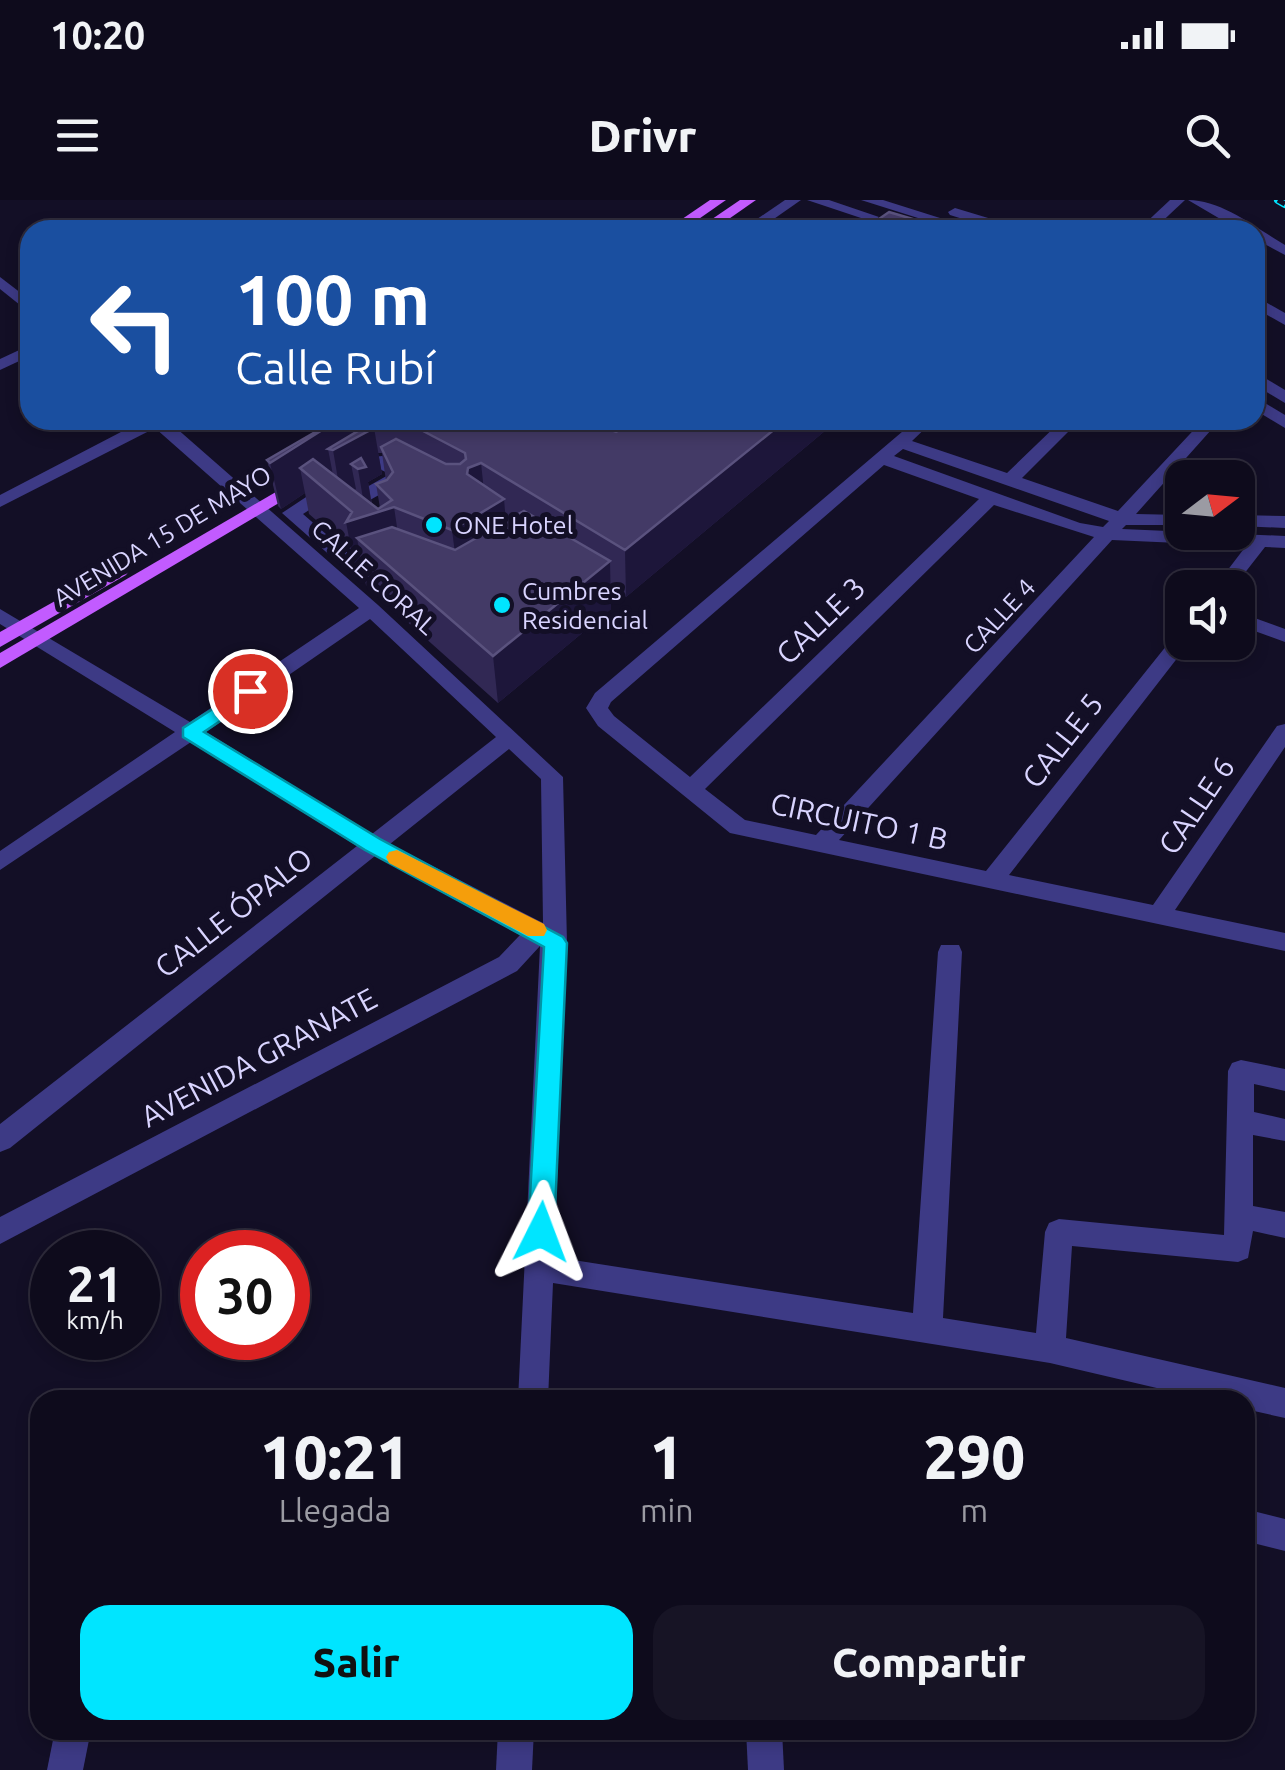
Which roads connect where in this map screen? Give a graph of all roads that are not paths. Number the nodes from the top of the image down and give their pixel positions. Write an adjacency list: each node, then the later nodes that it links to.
1 (718, 200): 10 (main road)
2 (749, 200): 11 (main road)
3 (758, 200): 8 (street)
4 (814, 200): 9 (street)
5 (916, 200): 15 (street)
6 (1178, 200): 16 (street)
7 (1195, 200): 17 (street)
8 (789, 204): 12 (street)
9 (875, 205): 13 (street); 14 (street)
10 (688, 220)
11 (719, 220)
12 (764, 220)
13 (897, 220)
14 (933, 220)
15 (980, 220)
16 (1155, 220)
17 (1231, 220)
18 (0, 281): 19 (street)
19 (20, 299)
20 (138, 430): 32 (street)
21 (168, 430): 33 (street, CALLE CORAL)
22 (914, 430): 25 (street, CIRCUITO 1 B)
23 (1062, 430): 28 (street)
24 (1203, 430): 40 (street, CALLE 4)
25 (900, 442): 26 (street, CIRCUITO 1 B); 28 (street)
26 (882, 458): 31 (street); 58 (street, CIRCUITO 1 B)
27 (331, 463): 29 (street); 30 (street); 30 (street); 33 (main road, AVENIDA 15 DE MAYO)
28 (1008, 481): 40 (street)
29 (374, 490): 34 (street); 35 (street)
30 (322, 494): 34 (street); 43 (street)
31 (992, 497): 40 (street); 58 (street, CALLE 3)
32 (0, 502)
33 (251, 503): 46 (street, CALLE CORAL); 50 (main road, AVENIDA 15 DE MAYO)
34 (341, 509): 39 (street)
35 (387, 511)
36 (1282, 518): 37 (street)
37 (1255, 520)
38 (1165, 522): 40 (street)
39 (362, 526)
40 (1115, 527): 41 (street); 60 (street, CALLE 4)
41 (1259, 542): 42 (street); 44 (street)
42 (1285, 542)
43 (349, 562)
44 (1237, 570)
45 (372, 572): 46 (street)
46 (340, 584): 47 (street, CALLE CORAL)
47 (371, 609): 56 (street); 57 (street, CALLE CORAL)
48 (0, 615): 50 (street)
49 (1255, 625): 51 (street)
50 (30, 634): 52 (main road, AVENIDA 15 DE MAYO); 54 (main road, AVENIDA 15 DE MAYO); 56 (street)
51 (1285, 636)
52 (0, 640)
53 (1165, 660): 62 (street, CALLE 5)
54 (0, 662)
55 (1285, 730): 63 (street, CALLE 6)
56 (190, 732): 59 (street); 61 (street)
57 (510, 738): 59 (street, CALLE ÓPALO); 64 (street, CALLE CORAL)
58 (691, 789): 60 (street, CIRCUITO 1 B)
59 (373, 845): 64 (street); 70 (street, CALLE ÓPALO)
60 (821, 845): 62 (street, CIRCUITO 1 B)
61 (0, 862)
62 (992, 880): 63 (street, CIRCUITO 1 B)
63 (1158, 916): 65 (street, CIRCUITO 1 B)
64 (547, 937): 73 (street, AVENIDA GRANATE); 74 (street)
65 (1285, 942)
66 (950, 952): 75 (street)
67 (1285, 1080): 68 (street)
68 (1240, 1121): 69 (street); 71 (street)
69 (1285, 1130)
70 (0, 1140)
71 (1239, 1216): 72 (street); 76 (street)
72 (1285, 1225)
73 (0, 1231)
74 (539, 1268): 75 (street); 77 (street)
75 (928, 1330): 76 (street)
76 (1050, 1349): 78 (street)
77 (533, 1390)
78 (1228, 1390)
79 (1255, 1396): 80 (street)
80 (1285, 1403)
81 (1255, 1528): 82 (street)
82 (1285, 1535)
83 (71, 1740): 86 (street)
84 (516, 1740): 87 (street)
85 (764, 1740): 88 (street)
86 (65, 1770)
87 (514, 1770)
88 (766, 1770)

